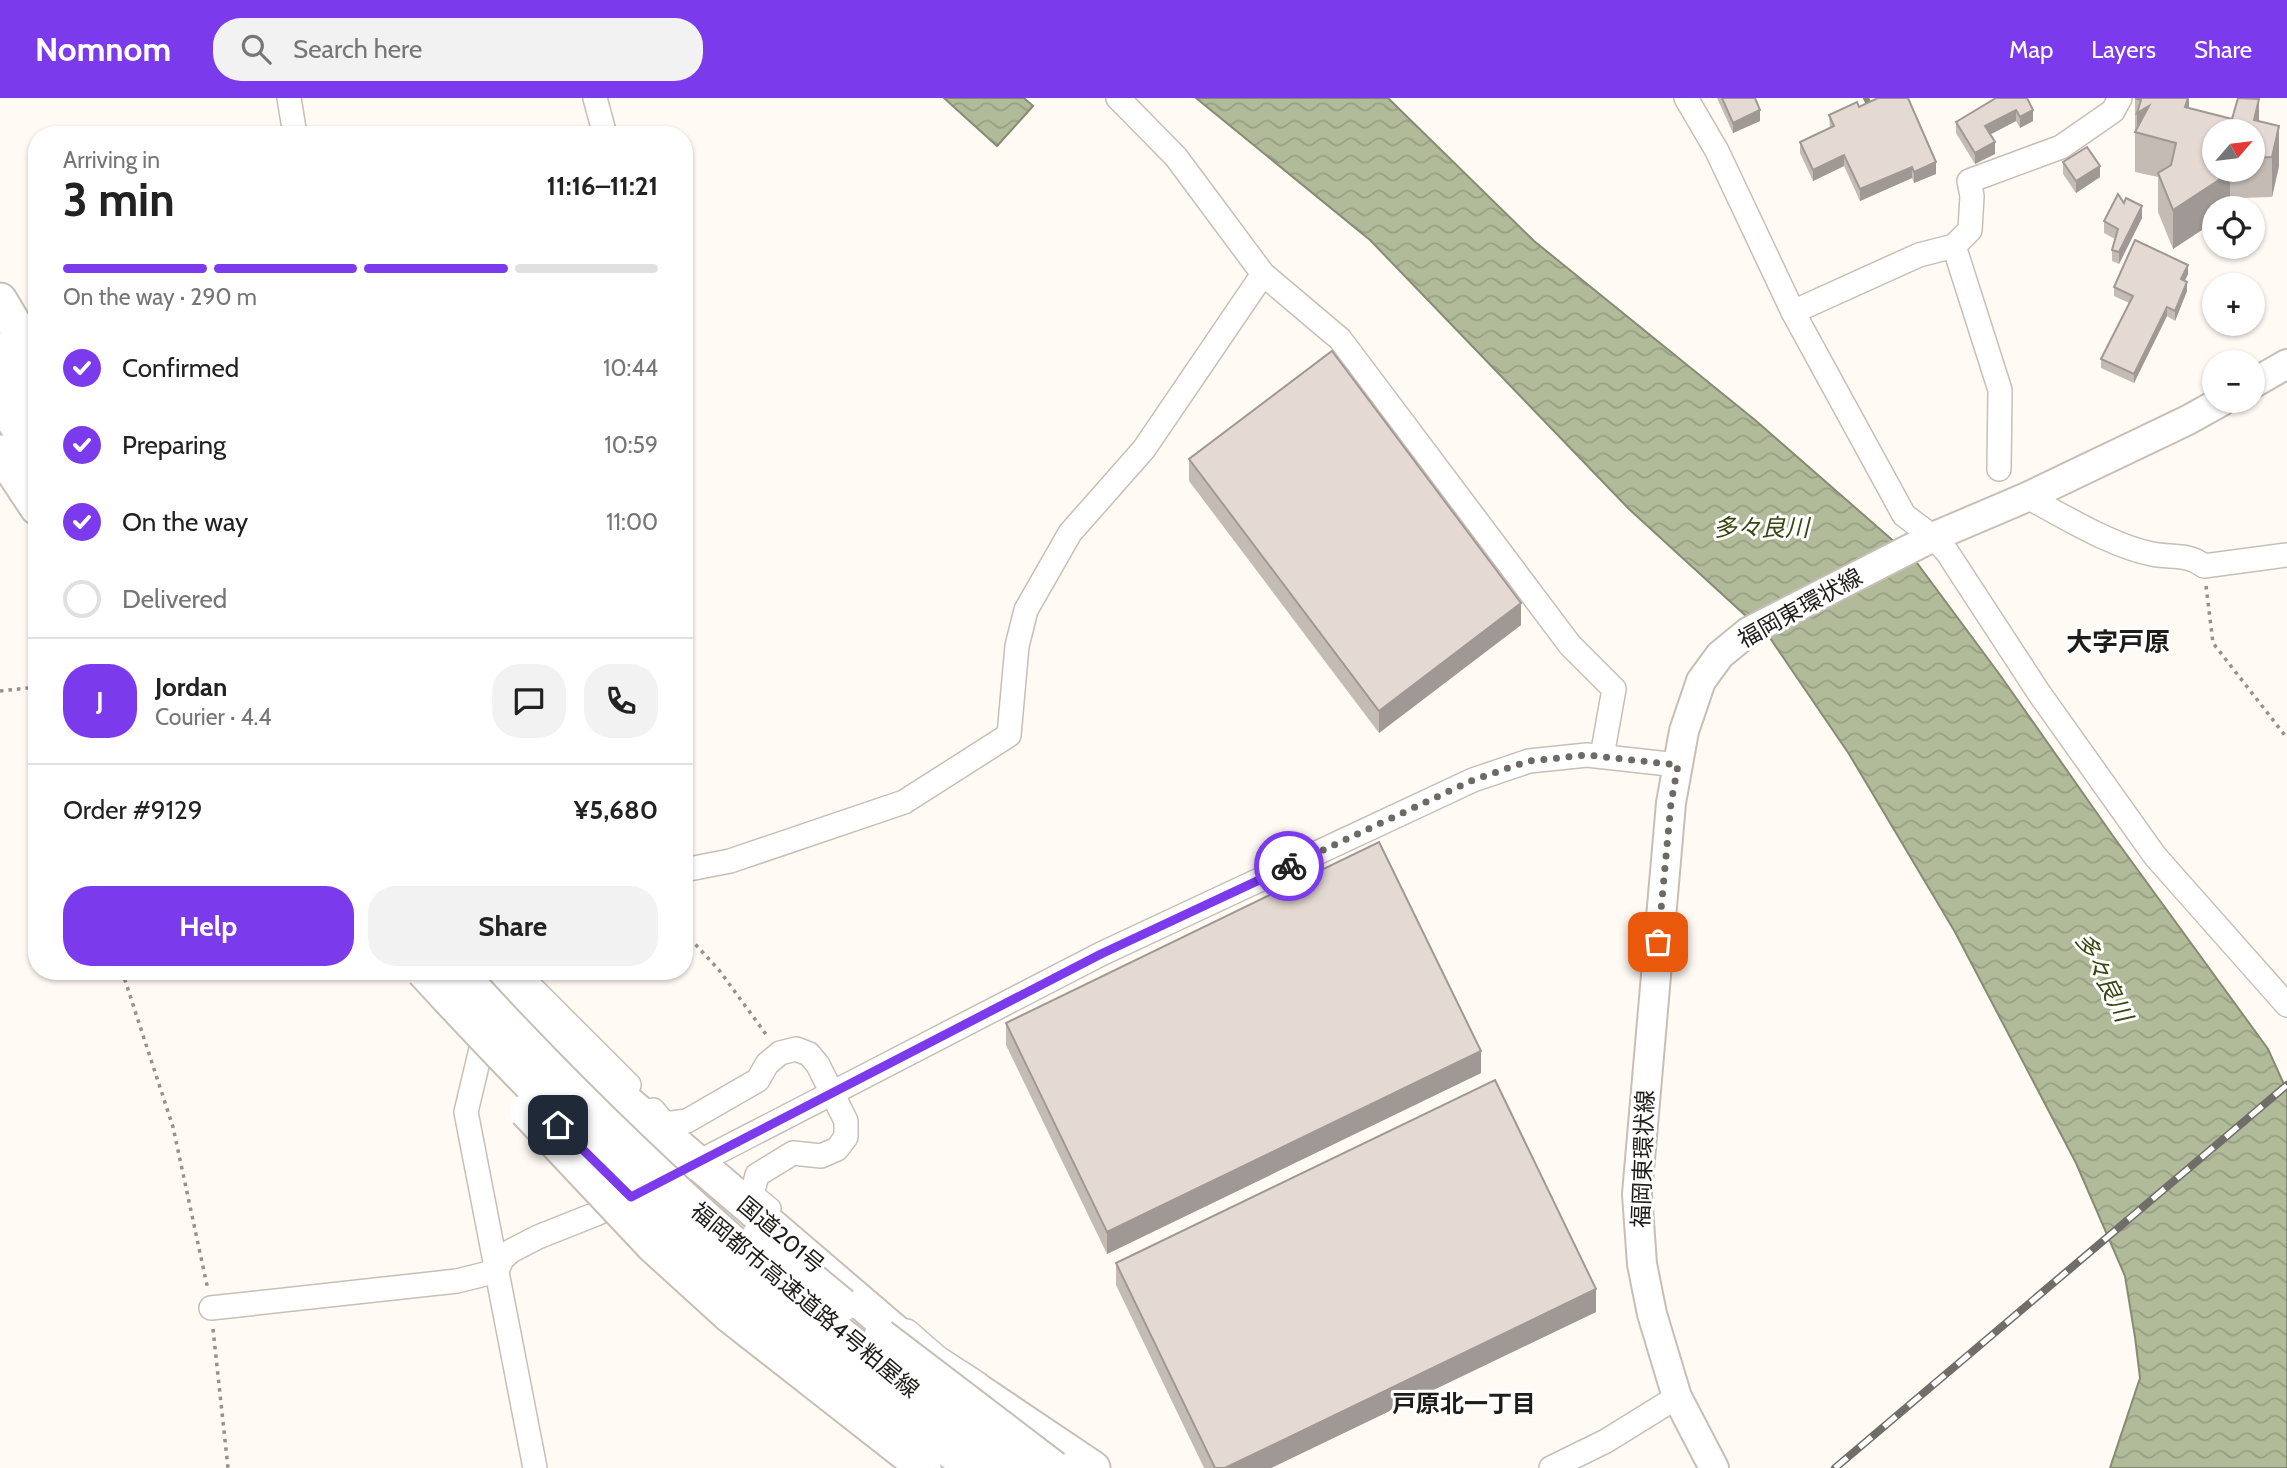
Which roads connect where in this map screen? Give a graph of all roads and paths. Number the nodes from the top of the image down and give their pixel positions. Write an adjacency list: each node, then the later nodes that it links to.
1 (289, 98): 6 (street)
2 (595, 98): 7 (street)
3 (1118, 98): 9 (street)
4 (1685, 98): 11 (street)
5 (2120, 98): 8 (street)
6 (294, 126)
7 (603, 126)
8 (1954, 246): 11 (street); 21 (street)
9 (1263, 274): 30 (street); 32 (street)
10 (0, 300): 12 (highway)
11 (1793, 312): 24 (street)
12 (28, 347)
13 (0, 351): 17 (highway)
14 (2287, 364): 15 (main road)
15 (2265, 377)
16 (0, 398): 19 (highway)
17 (28, 399)
18 (2202, 412): 23 (main road, 福岡東環状線)
19 (28, 445)
20 (0, 452): 22 (highway)
21 (1999, 470)
22 (28, 495)
23 (2027, 497): 24 (main road, 福岡東環状線); 26 (street)
24 (1926, 541): 31 (main road, 福岡東環状線); 40 (street)
25 (2287, 555): 26 (street)
26 (2204, 566): 29 (path)
27 (28, 688): 28 (path)
28 (0, 691)
29 (2287, 738)
30 (1602, 756): 31 (street); 44 (street)
31 (1678, 765): 49 (main road, 福岡東環状線)
32 (693, 868)
33 (693, 942): 42 (path)
34 (125, 980): 48 (path)
35 (416, 980): 43 (highway)
36 (423, 980): 52 (highway, bridge)
37 (431, 980): 54 (highway, bridge)
38 (521, 980): 41 (street)
39 (489, 985): 41 (highway, 国道201号); 55 (highway, 福岡都市高速道路4号粕屋線, bridge); 56 (highway, bridge)
40 (2287, 1005)
41 (548, 1018): 42 (street); 43 (street); 45 (highway, 国道201号)
42 (780, 1053): 44 (street)
43 (478, 1060): 46 (highway); 47 (street)
44 (832, 1093): 45 (street); 58 (street)
45 (696, 1163): 46 (street); 57 (highway, 国道201号)
46 (631, 1197): 47 (street); 53 (highway)
47 (496, 1271): 48 (street); 51 (street)
48 (211, 1308): 50 (path)
49 (1677, 1397): 59 (street); 60 (main road, 福岡東環状線)
50 (228, 1468)
51 (535, 1468)
52 (924, 1468)
53 (948, 1468)
54 (972, 1468)
55 (1014, 1468)
56 (1054, 1468)
57 (1093, 1468)
58 (1107, 1468)
59 (1551, 1468)
60 (1714, 1468)

